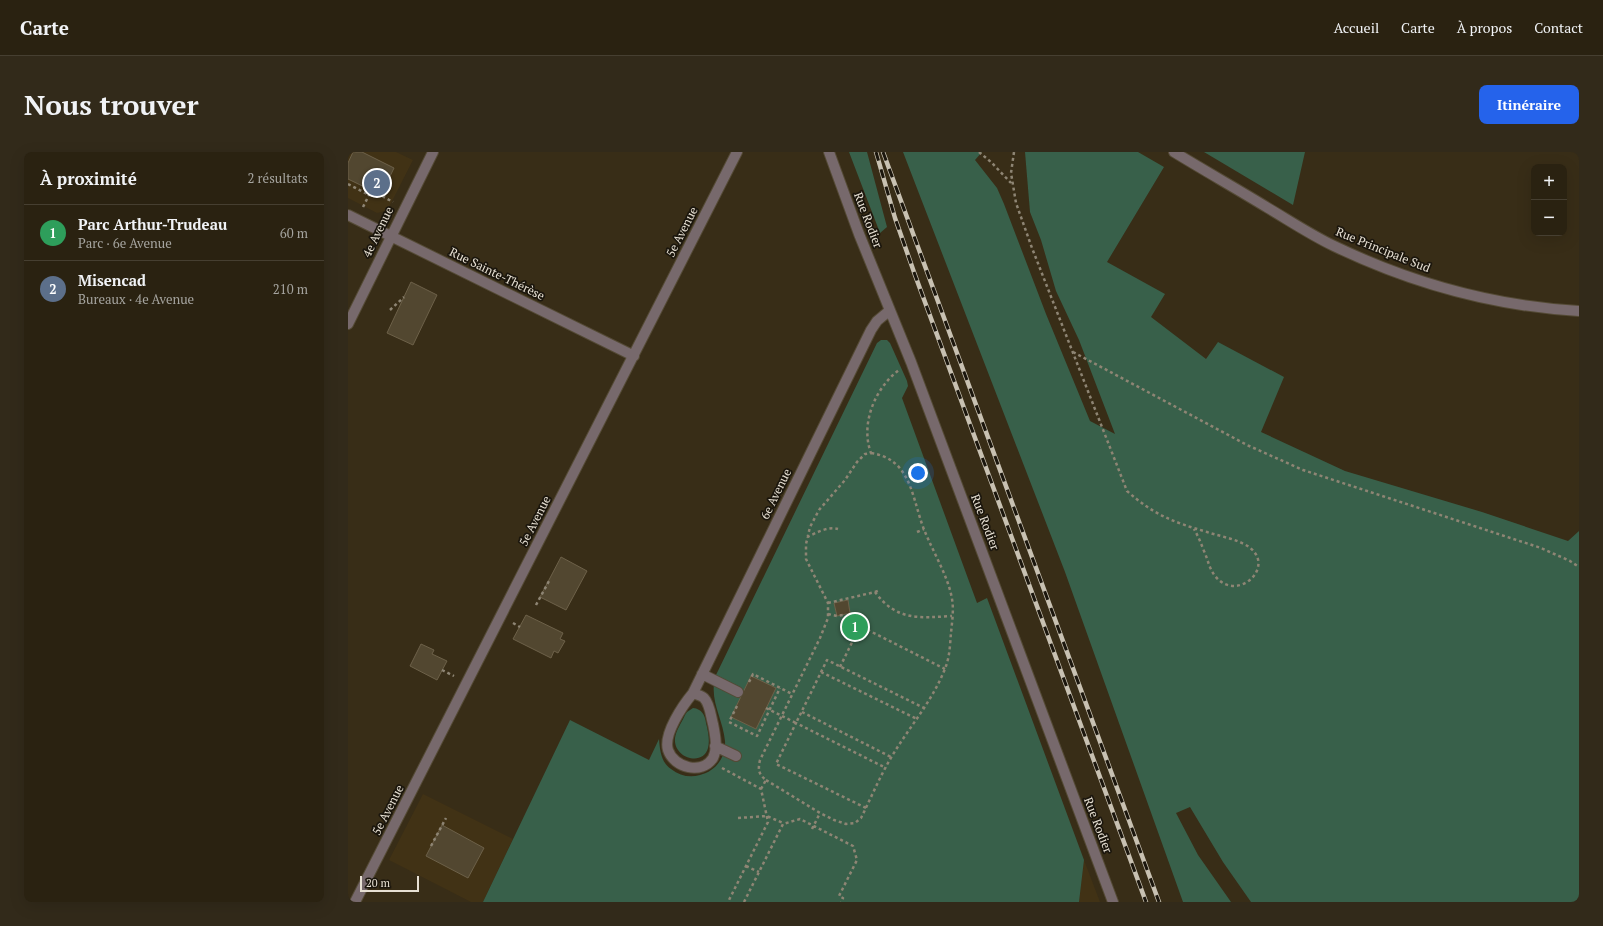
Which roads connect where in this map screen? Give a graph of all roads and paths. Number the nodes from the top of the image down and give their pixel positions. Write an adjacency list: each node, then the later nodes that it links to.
1 (433, 152): 9 (street, 4e Avenue)
2 (737, 152): 18 (street, 5e Avenue)
3 (829, 152): 14 (street, Rue Rodier)
4 (978, 152): 8 (path)
5 (1014, 152): 8 (path)
6 (1174, 152): 15 (street, Rue Principale Sud)
7 (348, 184): 9 (path)
8 (1012, 184): 17 (path)
9 (405, 208): 11 (street, 4e Avenue)
10 (348, 215): 11 (street, Rue Sainte-Thérèse)
11 (391, 236): 16 (street, 4e Avenue); 18 (street, Rue Sainte-Thérèse)
12 (404, 297): 13 (path)
13 (390, 310)
14 (889, 311): 38 (street, 6e Avenue); 71 (street, Rue Rodier)
15 (1579, 311)
16 (348, 324)
17 (1073, 352): 23 (path); 26 (path)
18 (634, 356): 67 (street, 5e Avenue)
19 (901, 368): 20 (path)
20 (871, 453): 21 (path); 25 (path)
21 (924, 528): 24 (path); 33 (path)
22 (838, 529): 25 (path)
23 (1194, 529): 23 (path)
24 (917, 532)
25 (807, 537): 30 (path)
26 (1579, 567)
27 (549, 581): 31 (path)
28 (880, 590): 29 (path)
29 (875, 592): 30 (path); 33 (path)
30 (828, 603): 32 (path)
31 (536, 605)
32 (828, 614): 34 (path); 42 (path)
33 (952, 616): 36 (path)
34 (860, 626): 35 (path); 36 (path)
35 (840, 667): 37 (path); 44 (path)
36 (945, 669): 44 (path)
37 (821, 672): 45 (path); 47 (path)
38 (702, 674): 40 (street, 6e Avenue); 41 (street)
39 (780, 688): 41 (path); 42 (path); 43 (path)
40 (693, 693): 49 (street); 49 (street, 6e Avenue)
41 (741, 693): 43 (path)
42 (792, 694): 46 (path)
43 (768, 708): 46 (path)
44 (924, 708): 47 (path)
45 (802, 712): 48 (path); 51 (path)
46 (782, 715): 48 (path); 54 (path)
47 (917, 719): 51 (path)
48 (796, 723): 53 (path); 56 (path)
49 (715, 746): 50 (street)
50 (736, 756)
51 (891, 757): 53 (path)
52 (717, 766): 55 (path)
53 (886, 768): 56 (path)
54 (766, 780): 55 (path); 57 (path)
55 (761, 789): 58 (path)
56 (866, 808): 57 (path)
57 (820, 813): 62 (path)
58 (766, 816): 60 (path); 61 (path); 65 (path)
59 (446, 818): 64 (path)
60 (738, 818)
61 (783, 824): 62 (path); 66 (path)
62 (814, 826): 63 (path); 70 (path)
63 (812, 829)
64 (431, 846)
65 (746, 866): 66 (path); 68 (path)
66 (759, 872): 69 (path)
67 (356, 902)
68 (728, 902)
69 (744, 902)
70 (841, 902)
71 (1113, 902)

